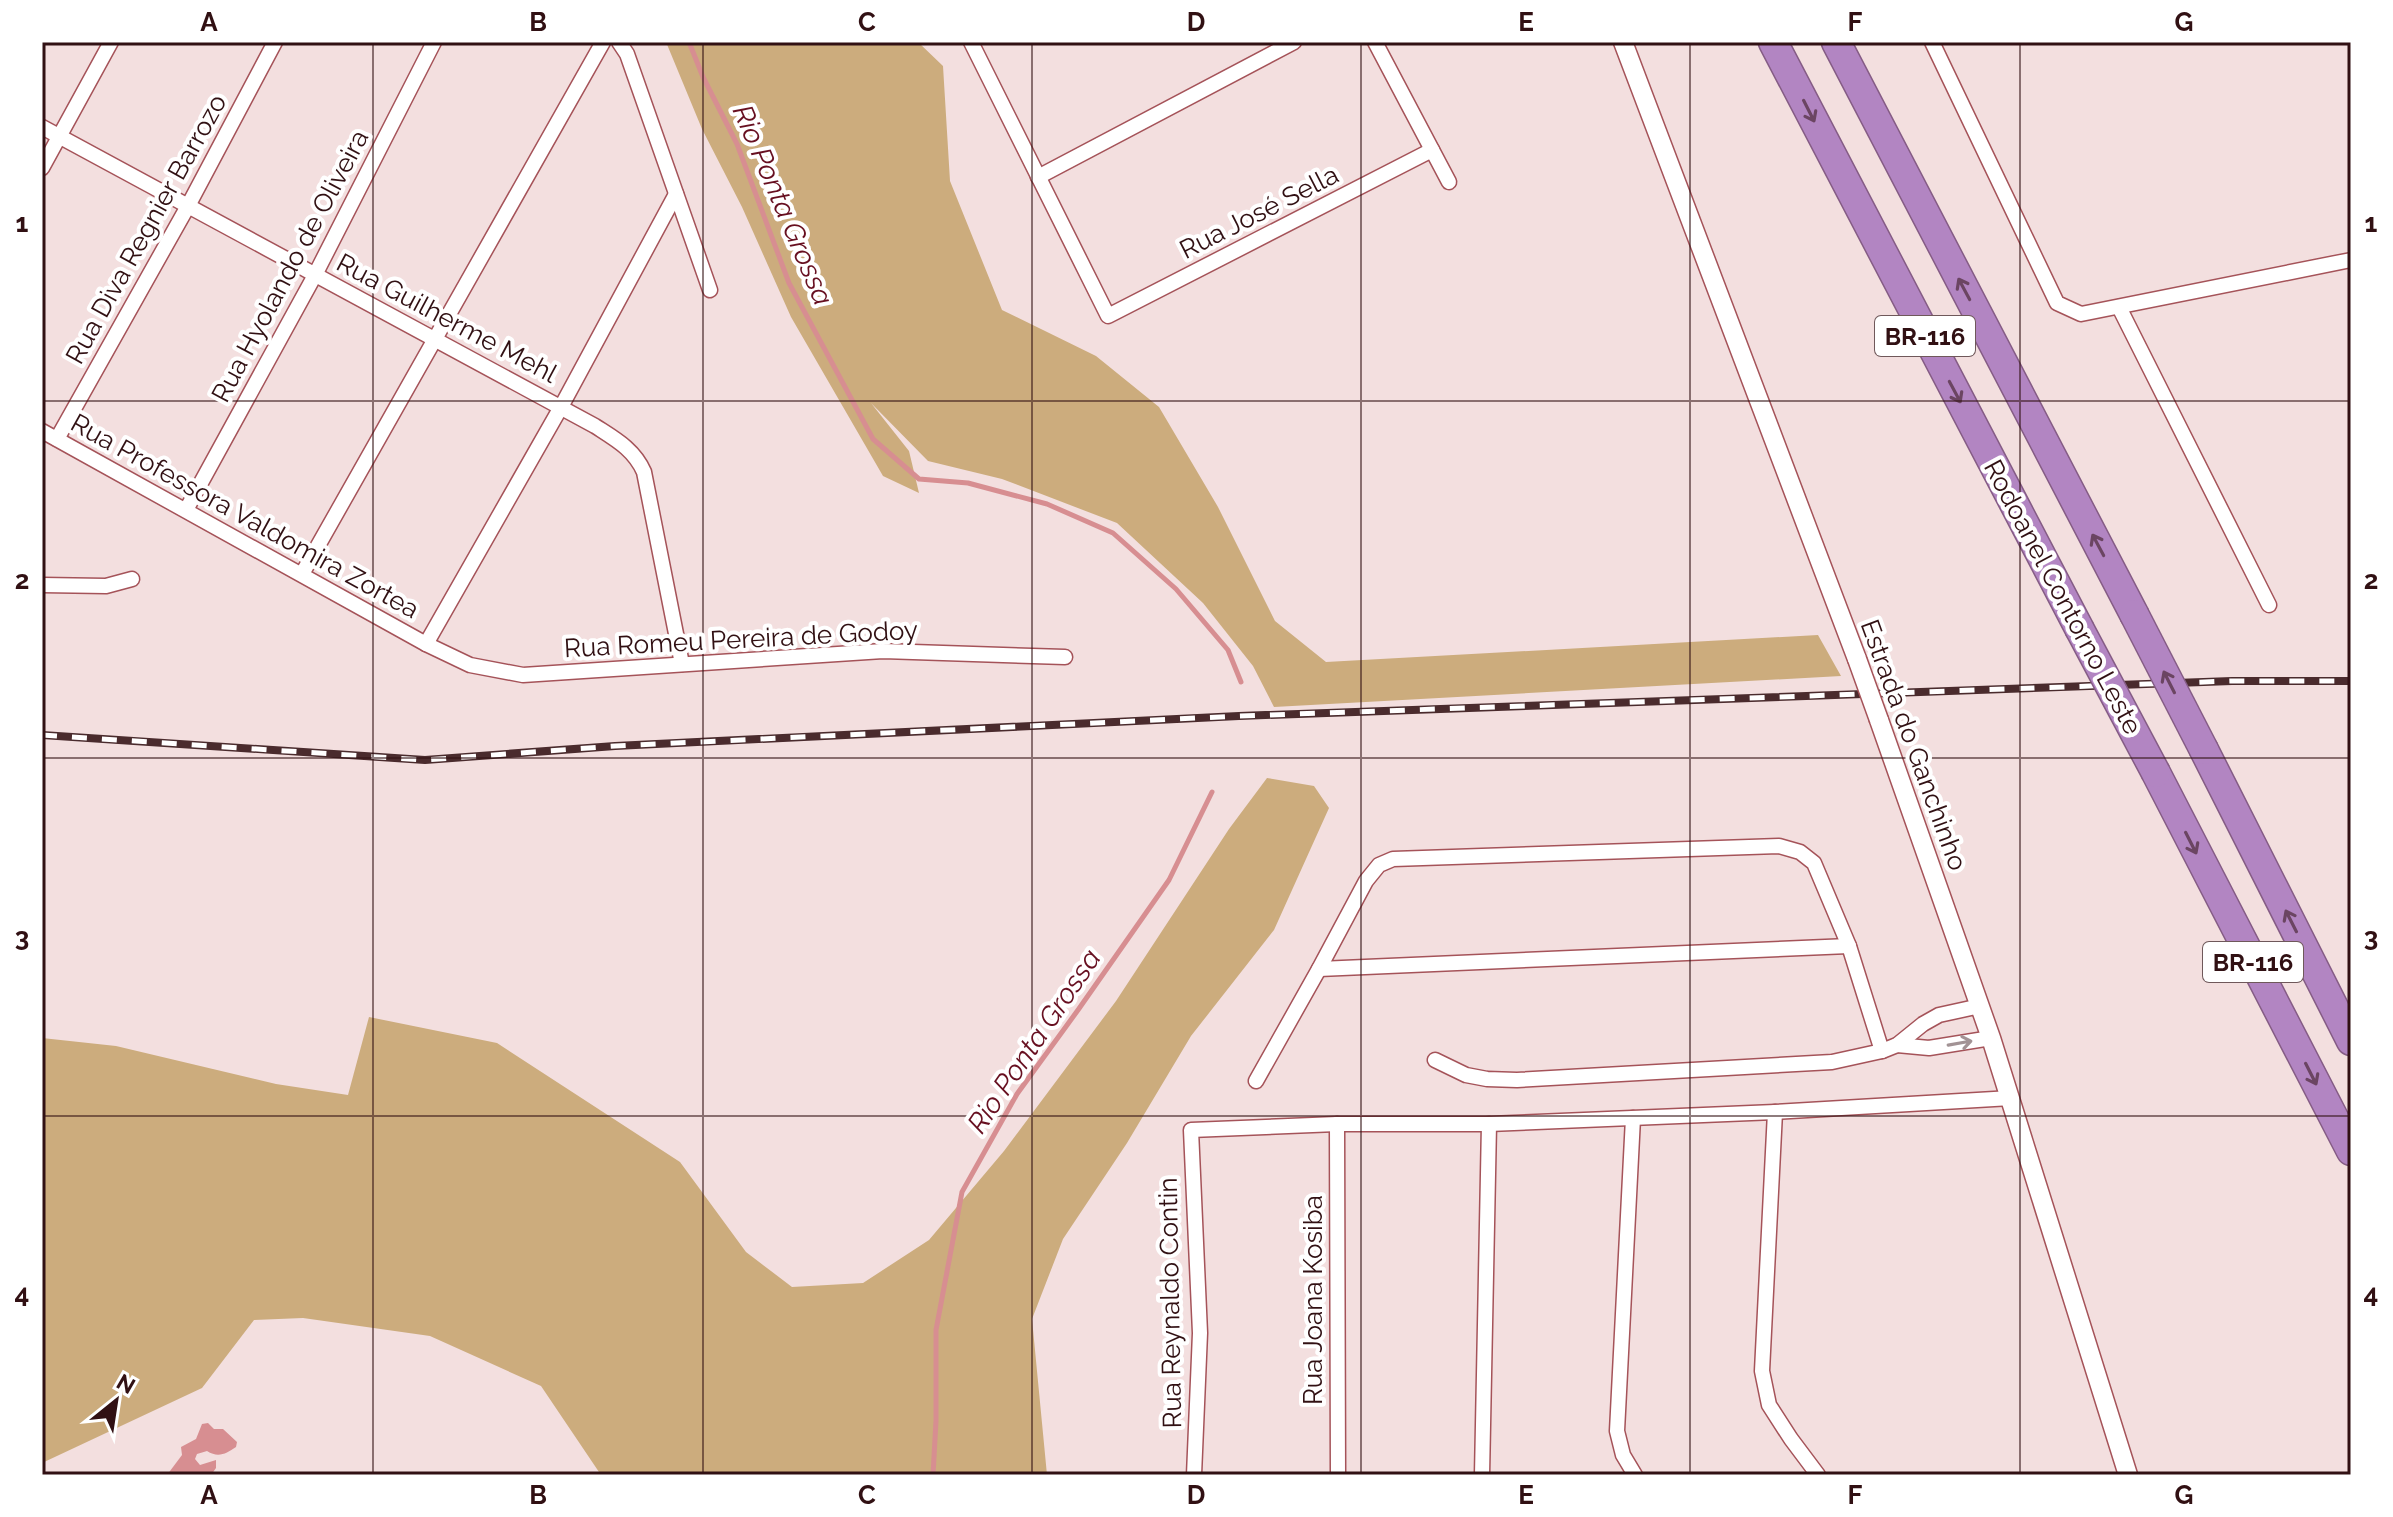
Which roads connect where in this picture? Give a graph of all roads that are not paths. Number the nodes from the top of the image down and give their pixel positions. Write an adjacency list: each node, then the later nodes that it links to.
1 (111, 42): 14 (street)
2 (275, 42): 20 (street, Rua Diva Regnier Barrozo)
3 (434, 42): 22 (street, Rua Hyolando de Oliveira)
4 (603, 42): 25 (street)
5 (619, 42): 19 (street)
6 (971, 42): 17 (street)
7 (1294, 42): 17 (street)
8 (1375, 42): 15 (street)
9 (1623, 42): 39 (street, Estrada do Ganchinho, bridge)
10 (1773, 42): 53 (highway, Rodoanel Contorno Leste / BR-116, one-way to 53, bridge)
11 (1836, 42): 42 (highway, Rodoanel Contorno Leste / BR-116, one-way to 11, bridge)
12 (1932, 42): 24 (street)
13 (42, 127): 14 (street, Rua Guilherme Mehl)
14 (59, 137): 16 (street); 20 (street, Rua Guilherme Mehl)
15 (1432, 150): 17 (street, Rua José Sella); 18 (street)
16 (42, 168)
17 (1038, 177)
18 (1449, 182)
19 (676, 194): 23 (street); 26 (street)
20 (188, 206): 22 (street, Rua Guilherme Mehl); 28 (street, Rua Diva Regnier Barrozo)
21 (2351, 260): 24 (street)
22 (315, 275): 25 (street, Rua Guilherme Mehl); 29 (street, Rua Hyolando de Oliveira)
23 (710, 290)
24 (2119, 307): 33 (street)
25 (434, 339): 26 (street, Rua Guilherme Mehl); 30 (street)
26 (561, 407): 34 (street); 36 (street, Rua Guilherme Mehl)
27 (42, 431): 28 (street, Rua Professora Valdomira Zortea)
28 (57, 439): 29 (street, Rua Professora Valdomira Zortea)
29 (186, 510): 30 (street, Rua Professora Valdomira Zortea)
30 (302, 574): 34 (street, Rua Professora Valdomira Zortea)
31 (132, 579): 32 (street)
32 (42, 585)
33 (2269, 605)
34 (426, 644): 36 (street, Rua Romeu Pereira de Godoy)
35 (1065, 657): 36 (street, Rua Romeu Pereira de Godoy)
36 (682, 664)
37 (1849, 946): 38 (street); 38 (street); 45 (street)
38 (1319, 969): 47 (street)
39 (1980, 1006): 40 (street); 41 (street, Estrada do Ganchinho)
40 (1923, 1024): 43 (street); 44 (street)
41 (1991, 1038): 44 (street, one-way to 41); 48 (street, Estrada do Ganchinho)
42 (2351, 1041)
43 (1897, 1045): 44 (street); 45 (street)
44 (1929, 1048)
45 (1882, 1051): 46 (street)
46 (1435, 1060)
47 (1256, 1081)
48 (2011, 1098): 49 (street); 59 (street, Estrada do Ganchinho)
49 (1775, 1112): 50 (street); 58 (street)
50 (1633, 1118): 52 (street); 57 (street)
51 (1337, 1124): 52 (street); 54 (street, Rua Reynaldo Contin); 55 (street, Rua Joana Kosiba)
52 (1489, 1124): 56 (street)
53 (2351, 1151)
54 (1194, 1475)
55 (1338, 1475)
56 (1482, 1475)
57 (1635, 1475)
58 (1818, 1475)
59 (2128, 1475)

